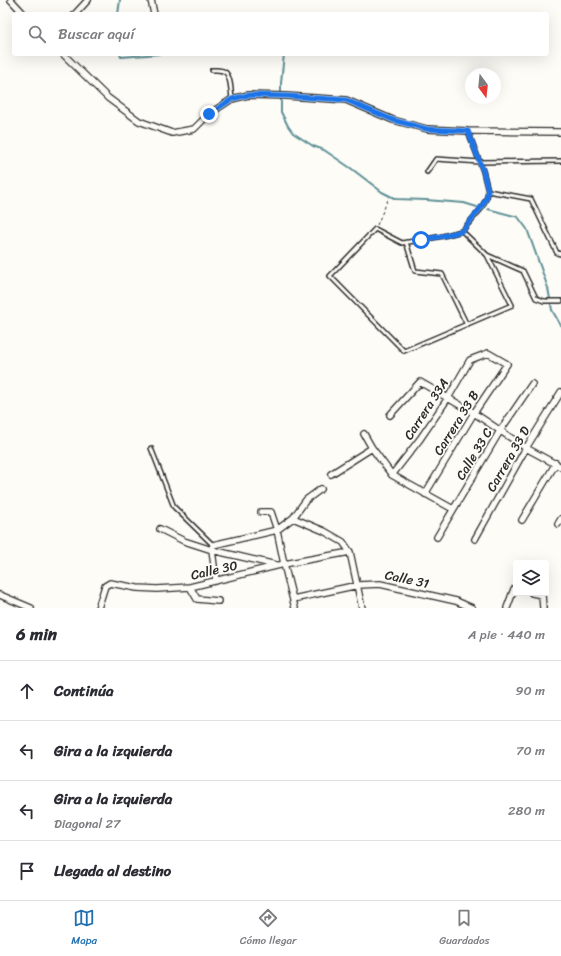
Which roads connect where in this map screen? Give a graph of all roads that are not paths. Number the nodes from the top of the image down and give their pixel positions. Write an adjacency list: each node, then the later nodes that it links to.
1 (11, 0): 4 (street)
2 (88, 0): 5 (street)
3 (151, 0): 6 (street)
4 (22, 12)
5 (77, 12)
6 (154, 12)
7 (65, 56): 9 (street)
8 (212, 70): 9 (lane)
9 (232, 99): 10 (street)
10 (468, 131): 11 (street); 13 (lane)
11 (561, 132)
12 (561, 161): 13 (lane)
13 (480, 162): 14 (lane); 15 (lane)
14 (427, 172)
15 (488, 191): 16 (lane); 18 (lane)
16 (462, 231): 17 (lane); 19 (lane)
17 (406, 242): 21 (lane); 21 (lane)
18 (561, 254)
19 (487, 255): 20 (lane); 21 (lane)
20 (561, 301)
21 (467, 325)
22 (507, 364): 25 (street, Carrera 33A); 26 (street, Carrera 33 B)
23 (532, 384): 28 (street, Calle 33 C)
24 (561, 392): 32 (street, Carrera 33 D)
25 (448, 398): 26 (street); 27 (street); 35 (street, Carrera 33A)
26 (474, 413): 28 (street); 37 (street, Carrera 33 B)
27 (390, 415)
28 (500, 432): 32 (street); 38 (street, Calle 33 C)
29 (364, 434): 31 (street)
30 (151, 448): 46 (lane)
31 (372, 448): 34 (street); 35 (street)
32 (526, 448): 33 (street); 45 (street, Carrera 33 D)
33 (558, 465): 41 (street)
34 (331, 474)
35 (392, 475): 37 (street)
36 (321, 489): 40 (street)
37 (425, 494): 38 (street)
38 (453, 509): 44 (street, Calle 33 C)
39 (261, 512): 43 (street)
40 (293, 518): 43 (street); 47 (street)
41 (522, 520)
42 (160, 529): 46 (street)
43 (277, 530): 46 (street); 48 (street)
44 (437, 537)
45 (475, 539)
46 (212, 548): 49 (street); 50 (street)
47 (350, 552): 48 (street, Calle 30); 51 (street)
48 (284, 564): 49 (street, Calle 30); 56 (street)
49 (277, 566): 50 (street, Calle 30)
50 (216, 581): 52 (street, Calle 30)
51 (358, 585): 56 (street, Calle 31); 58 (street, Calle 31); 62 (street)
52 (190, 587): 57 (street); 60 (street, Calle 30)
53 (513, 594): 63 (street)
54 (0, 595): 59 (street)
55 (542, 596): 64 (street)
56 (293, 599): 61 (street)
57 (218, 601)
58 (469, 607)
59 (31, 608)
60 (98, 608)
61 (295, 608)
62 (362, 608)
63 (507, 608)
64 (543, 608)

